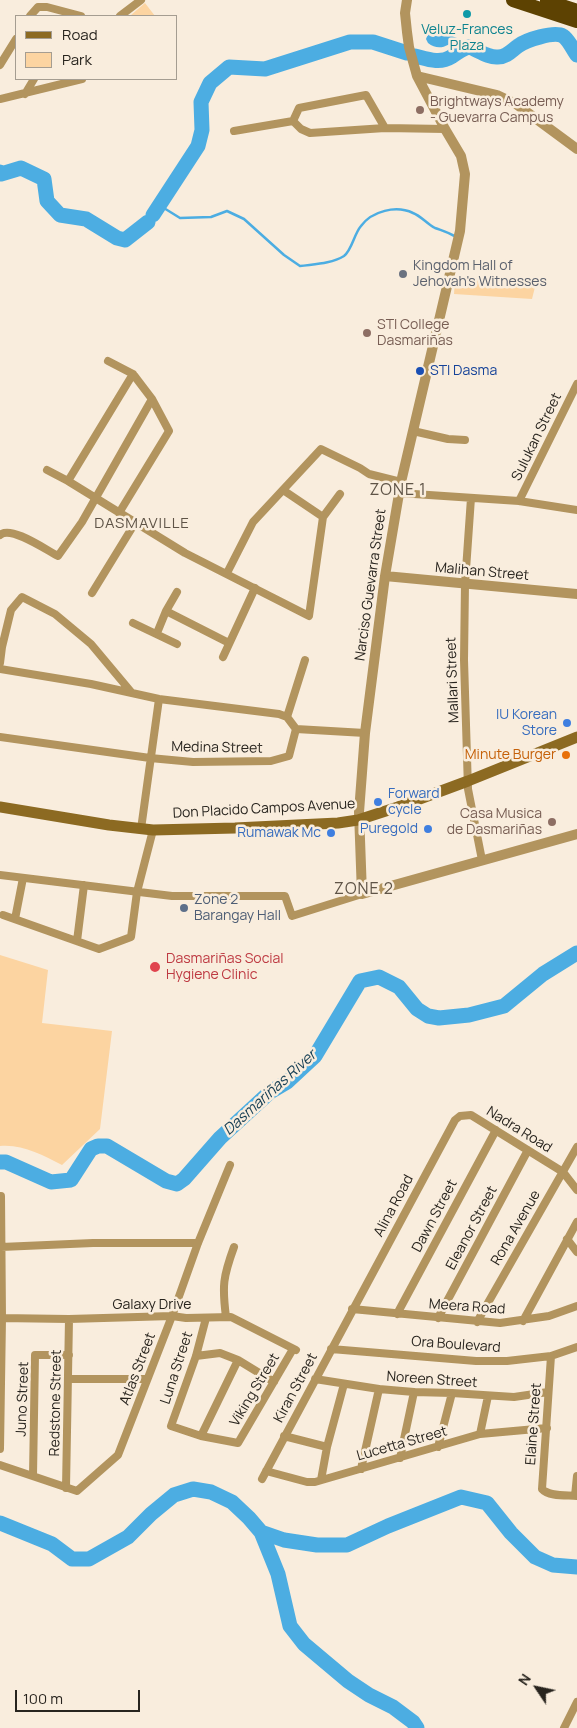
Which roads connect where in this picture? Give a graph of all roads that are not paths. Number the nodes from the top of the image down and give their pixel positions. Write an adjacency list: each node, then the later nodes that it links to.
1 (141, 0): 8 (street)
2 (407, 0): 12 (street, Narciso Guevarra Street)
3 (513, 0): 9 (highway)
4 (543, 0): 5 (highway)
5 (577, 11)
6 (31, 15): 7 (street)
7 (74, 15)
8 (121, 15)
9 (577, 21)
10 (15, 40): 11 (street)
11 (0, 65)
12 (417, 76): 19 (street, Narciso Guevarra Street); 21 (street)
13 (33, 80): 15 (street)
14 (78, 80): 15 (street)
15 (25, 94): 16 (street)
16 (0, 99)
17 (293, 121): 18 (street); 18 (street); 20 (street)
18 (385, 128): 19 (street)
19 (445, 129): 26 (street, Narciso Guevarra Street)
20 (234, 131)
21 (577, 149)
22 (108, 361): 23 (street)
23 (133, 374): 25 (street); 29 (street)
24 (577, 384): 36 (street, Sulukan Street)
25 (152, 399): 34 (street); 38 (street)
26 (413, 430): 27 (street); 30 (street, Narciso Guevarra Street)
27 (465, 440)
28 (47, 470): 29 (street)
29 (68, 481): 34 (street)
30 (401, 482): 31 (street); 32 (street, Narciso Guevarra Street)
31 (283, 490): 39 (street); 42 (street)
32 (399, 493): 35 (street); 43 (street, Narciso Guevarra Street)
33 (340, 494): 39 (street)
34 (94, 498): 38 (street); 41 (street)
35 (471, 498): 36 (street); 44 (street, Mallari Street)
36 (519, 500): 37 (street)
37 (577, 510)
38 (119, 513): 40 (street)
39 (323, 517): 45 (street)
40 (136, 523): 42 (street); 46 (street)
41 (0, 535)
42 (227, 573): 45 (street)
43 (385, 576): 44 (street, Malihan Street); 62 (street, Narciso Guevarra Street)
44 (465, 584): 48 (street, Malihan Street); 66 (street, Mallari Street)
45 (255, 588): 52 (street)
46 (92, 592)
47 (177, 592): 49 (street)
48 (577, 594)
49 (166, 611): 51 (street); 52 (street)
50 (134, 623): 51 (street)
51 (157, 634): 53 (street)
52 (229, 643): 54 (street)
53 (177, 644)
54 (223, 657)
55 (305, 660): 60 (street)
56 (0, 664): 58 (street)
57 (0, 669): 58 (street)
58 (132, 694): 59 (street)
59 (159, 699): 60 (street); 65 (street)
60 (287, 717): 61 (street)
61 (296, 729): 62 (street); 65 (street, Medina Street)
62 (365, 733): 68 (street, Narciso Guevarra Street)
63 (0, 737): 65 (street)
64 (577, 737): 66 (main road, Don Placido Campos Avenue)
65 (150, 758): 69 (street)
66 (468, 781): 68 (main road, Don Placido Campos Avenue); 72 (street, Mallari Street)
67 (0, 807): 69 (main road, Don Placido Campos Avenue)
68 (358, 820): 70 (main road, Don Placido Campos Avenue); 77 (street, Narciso Guevarra Street)
69 (141, 829): 70 (main road, Don Placido Campos Avenue)
70 (153, 830): 76 (street)
71 (577, 834): 72 (street)
72 (482, 860): 77 (street)
73 (0, 875): 74 (street)
74 (23, 878): 75 (street); 79 (street)
75 (84, 885): 76 (street); 80 (street)
76 (137, 892): 77 (street); 80 (street)
77 (362, 894)
78 (3, 915): 79 (street)
79 (15, 919): 80 (street)
80 (77, 941)
81 (460, 1116): 82 (street, Nadra Road); 97 (street, Alina Road)
82 (496, 1130): 84 (street, Nadra Road); 98 (street, Dawn Street)
83 (577, 1147): 86 (street, Rona Avenue)
84 (528, 1150): 86 (street, Nadra Road); 103 (street, Eleanor Street)
85 (230, 1165): 91 (street, Atlas Street)
86 (563, 1172): 87 (street, Nadra Road); 106 (street, Rona Avenue)
87 (577, 1190)
88 (1, 1196): 92 (street)
89 (577, 1222): 90 (street)
90 (567, 1239): 94 (street); 105 (street)
91 (198, 1243): 92 (street); 99 (street, Atlas Street)
92 (1, 1247): 101 (street)
93 (234, 1247): 100 (street)
94 (577, 1252)
95 (577, 1299): 96 (street)
96 (575, 1307): 105 (street, Meera Road)
97 (352, 1309): 98 (street, Meera Road); 108 (street, Kiran Street)
98 (397, 1314): 103 (street, Meera Road)
99 (172, 1316): 102 (street, Galaxy Drive); 104 (street, Galaxy Drive); 115 (street, Atlas Street)
100 (226, 1317): 102 (street, Galaxy Drive); 109 (street, Galaxy Drive)
101 (1, 1318): 104 (street, Galaxy Drive); 130 (street)
102 (206, 1318): 111 (street, Luna Street)
103 (438, 1318): 106 (street, Meera Road)
104 (69, 1319): 110 (street, Redstone Street)
105 (523, 1321): 106 (street, Meera Road)
106 (477, 1322)
107 (577, 1347): 112 (street, Ora Boulevard)
108 (331, 1348): 112 (street, Ora Boulevard); 116 (street, Kiran Street)
109 (295, 1349): 117 (street, Viking Street)
110 (69, 1355): 114 (street, Redstone Street); 135 (street, Juno Street)
111 (196, 1356): 113 (street); 126 (street, Luna Street)
112 (551, 1356): 121 (street, Elaine Street)
113 (238, 1360): 117 (street); 126 (street)
114 (69, 1379): 115 (street); 139 (street, Redstone Street)
115 (147, 1379): 139 (street, Atlas Street)
116 (315, 1379): 118 (street, Noreen Street); 127 (street, Kiran Street)
117 (274, 1382): 126 (street, Viking Street)
118 (344, 1384): 119 (street, Noreen Street); 128 (street)
119 (379, 1389): 120 (street, Noreen Street); 133 (street)
120 (414, 1392): 122 (street, Noreen Street); 131 (street)
121 (548, 1392): 123 (street, Noreen Street); 124 (street, Elaine Street)
122 (452, 1393): 123 (street, Noreen Street); 129 (street)
123 (488, 1396): 125 (street)
124 (546, 1428): 125 (street, Lucetta Street); 140 (street, Elaine Street)
125 (480, 1434): 129 (street, Lucetta Street)
126 (201, 1436)
127 (284, 1436): 128 (street); 134 (street, Kiran Street)
128 (328, 1447): 138 (street)
129 (438, 1447): 131 (street, Lucetta Street)
130 (0, 1450)
131 (400, 1458): 133 (street, Lucetta Street)
132 (0, 1464): 135 (street)
133 (361, 1469): 138 (street, Lucetta Street)
134 (266, 1471): 137 (street, Kiran Street); 138 (street, Lucetta Street)
135 (33, 1476): 139 (street)
136 (577, 1476): 140 (street)
137 (262, 1479)
138 (321, 1480)
139 (66, 1488)
140 (576, 1496)
141 (577, 1702): 142 (street)
142 (566, 1724): 143 (street)
143 (577, 1724)

